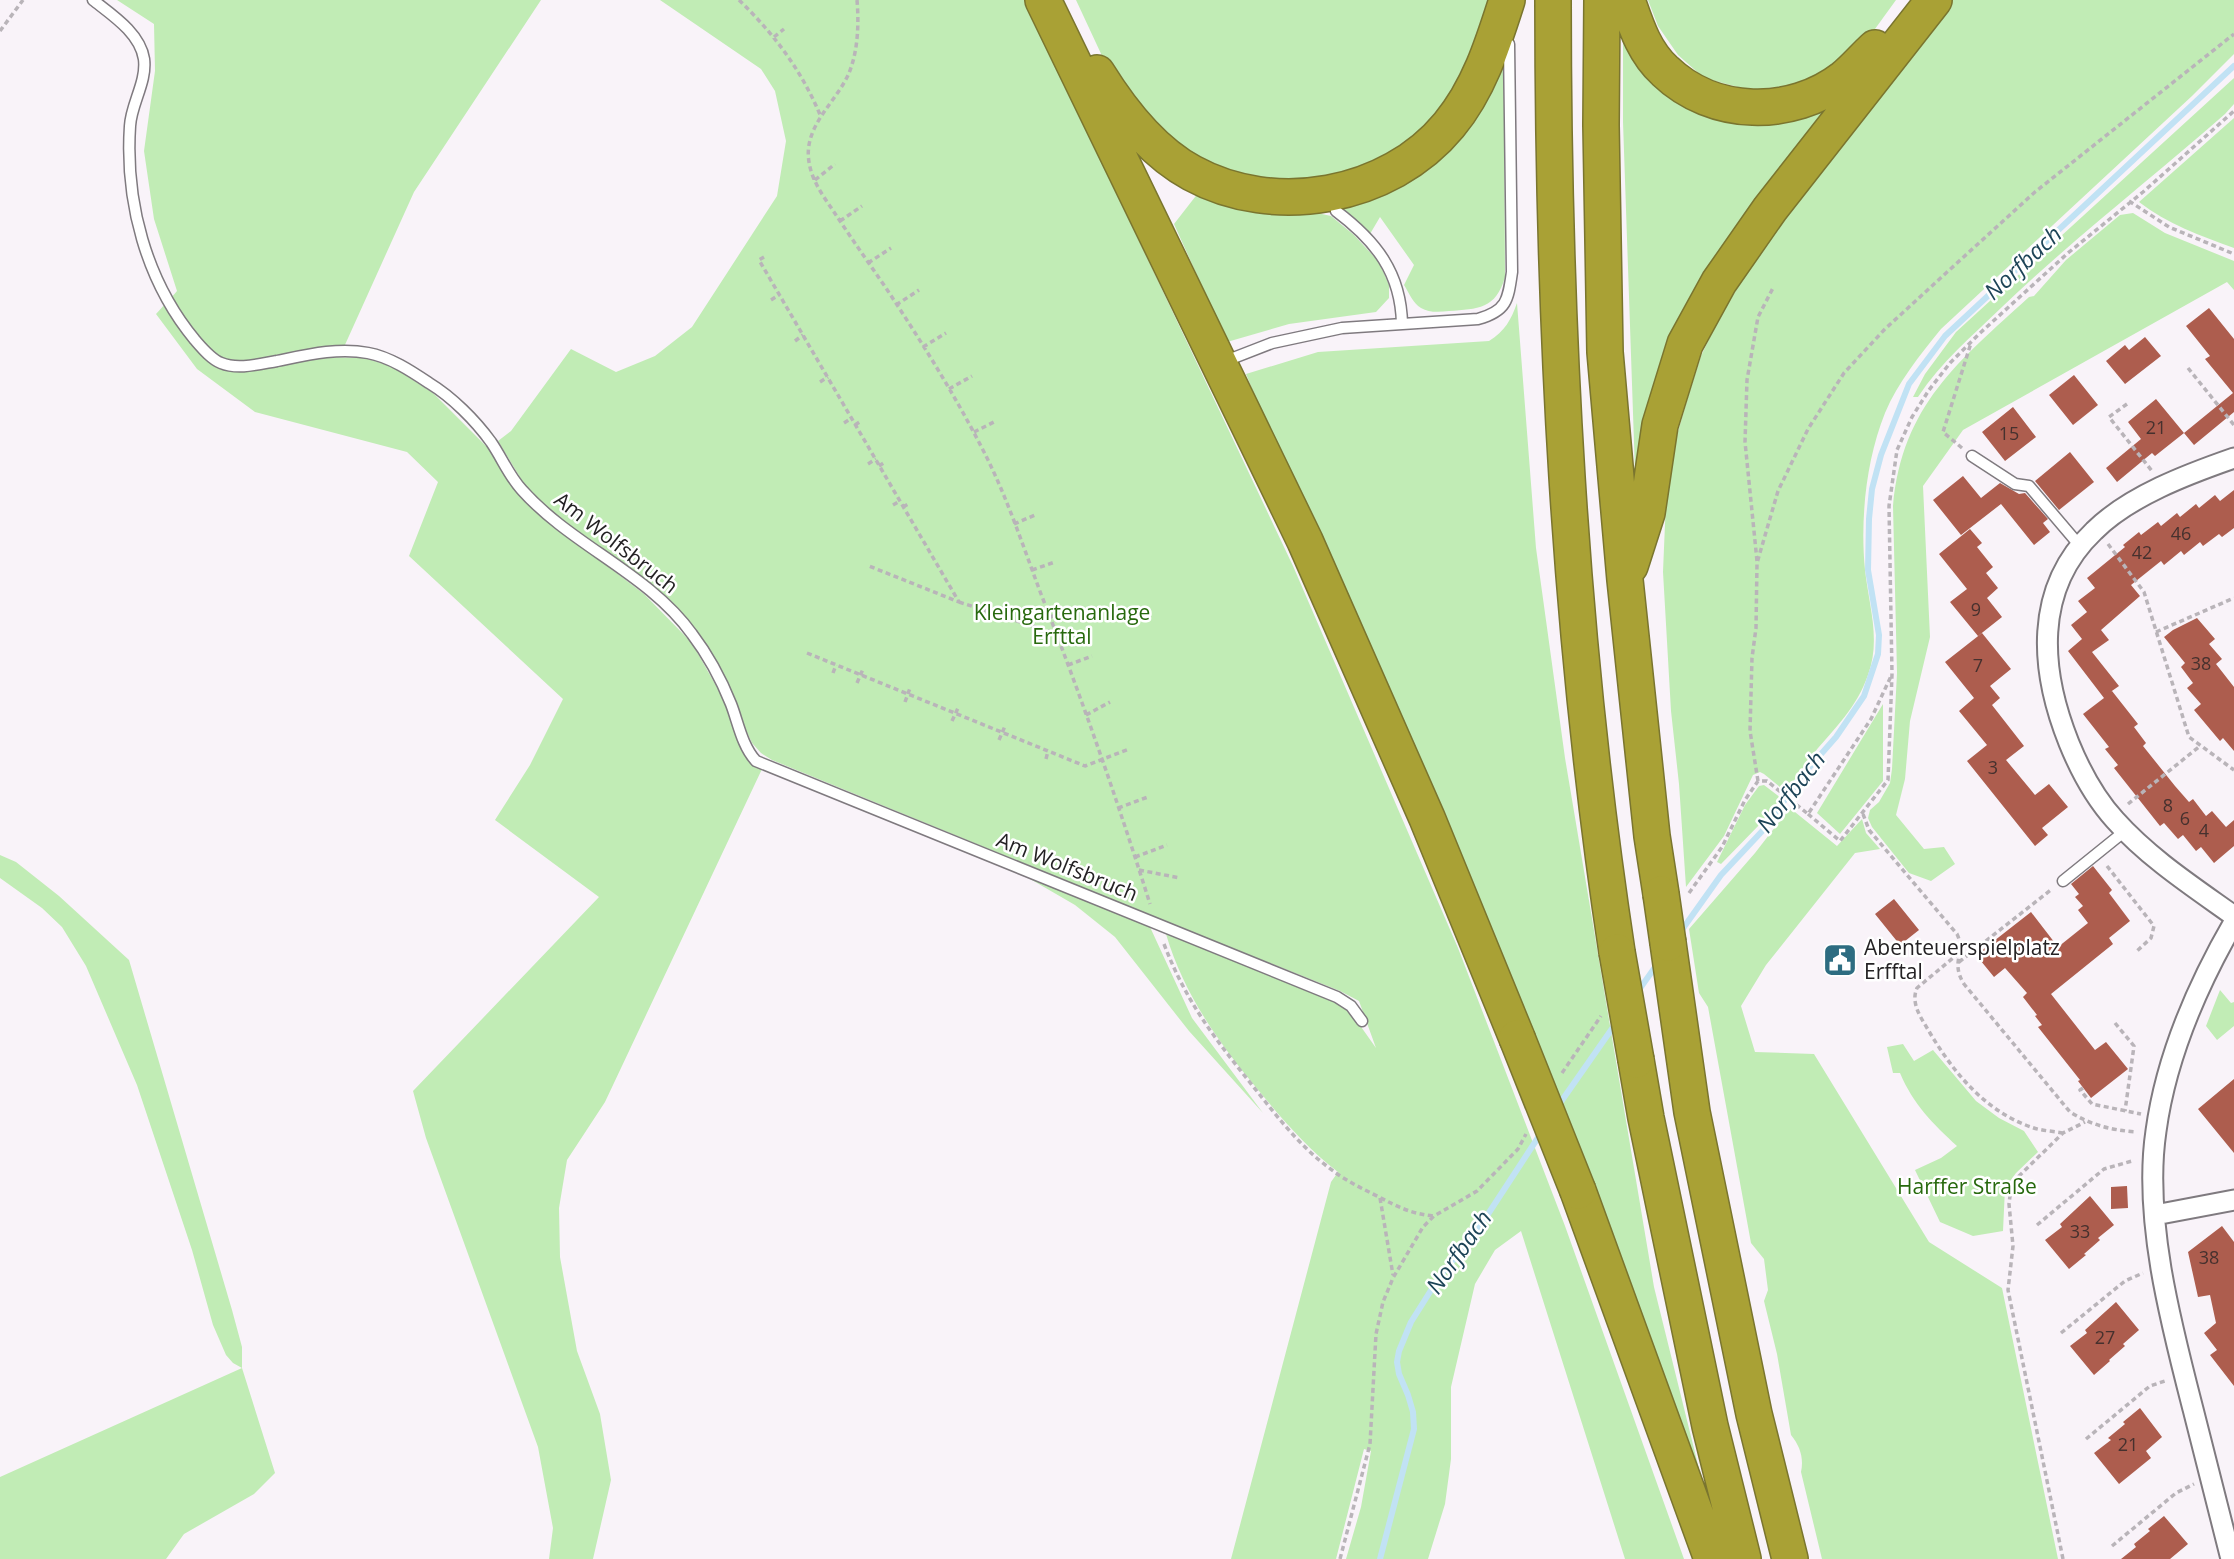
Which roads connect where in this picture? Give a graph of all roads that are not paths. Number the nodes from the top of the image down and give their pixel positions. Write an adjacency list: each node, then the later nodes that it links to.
1 (93, 0): 23 (lane, Am Wolfsbruch)
2 (1043, 0): 13 (highway)
3 (1058, 0): 4 (highway)
4 (1507, 0)
5 (1553, 0): 27 (highway, bridge)
6 (1602, 0): 17 (highway)
7 (1627, 0): 8 (highway)
8 (1910, 0)
9 (1934, 0): 17 (highway)
10 (1509, 44): 12 (lane)
11 (1336, 211): 12 (lane)
12 (1402, 324): 13 (lane)
13 (1219, 363): 26 (highway, bridge)
14 (1972, 456): 16 (lane)
15 (2234, 458): 16 (street)
16 (2080, 546): 18 (street)
17 (1625, 580): 28 (highway, bridge)
18 (2119, 824): 19 (lane); 20 (street)
19 (2063, 881)
20 (2234, 916)
21 (2234, 922): 22 (street)
22 (2229, 947): 25 (street)
23 (1362, 1021)
24 (2234, 1200): 25 (street)
25 (2155, 1215): 29 (street)
26 (1712, 1559)
27 (1743, 1559)
28 (1790, 1559)
29 (2231, 1559)

